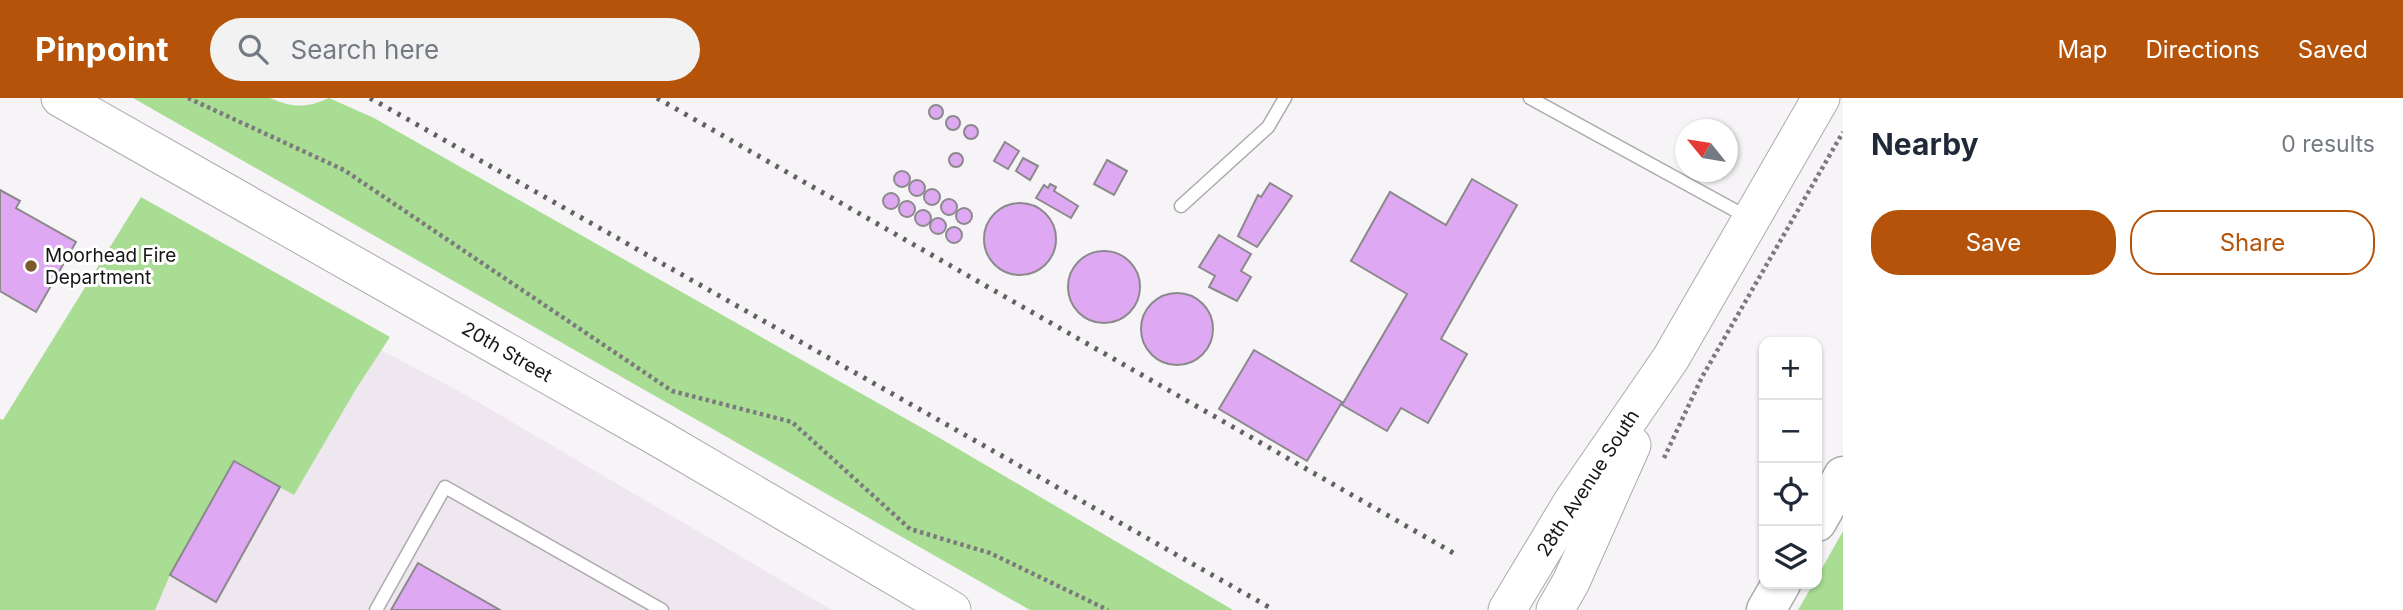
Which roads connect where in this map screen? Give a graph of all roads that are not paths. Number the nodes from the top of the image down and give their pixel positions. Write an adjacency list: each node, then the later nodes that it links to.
1 (60, 98): 13 (main road, 20th Street)
2 (1285, 98): 5 (lane)
3 (1530, 98): 6 (lane)
4 (1821, 98): 6 (main road, 28th Avenue South)
5 (1181, 206)
6 (1751, 219): 7 (main road, 28th Avenue South)
7 (1671, 358): 14 (main road, 28th Avenue South); 15 (main road, 28th Avenue South)
8 (1843, 476): 9 (highway)
9 (1822, 513)
10 (1778, 589): 16 (highway)
11 (376, 610): 12 (lane)
12 (662, 610)
13 (953, 610)
14 (1507, 610)
15 (1555, 610)
16 (1766, 610)

